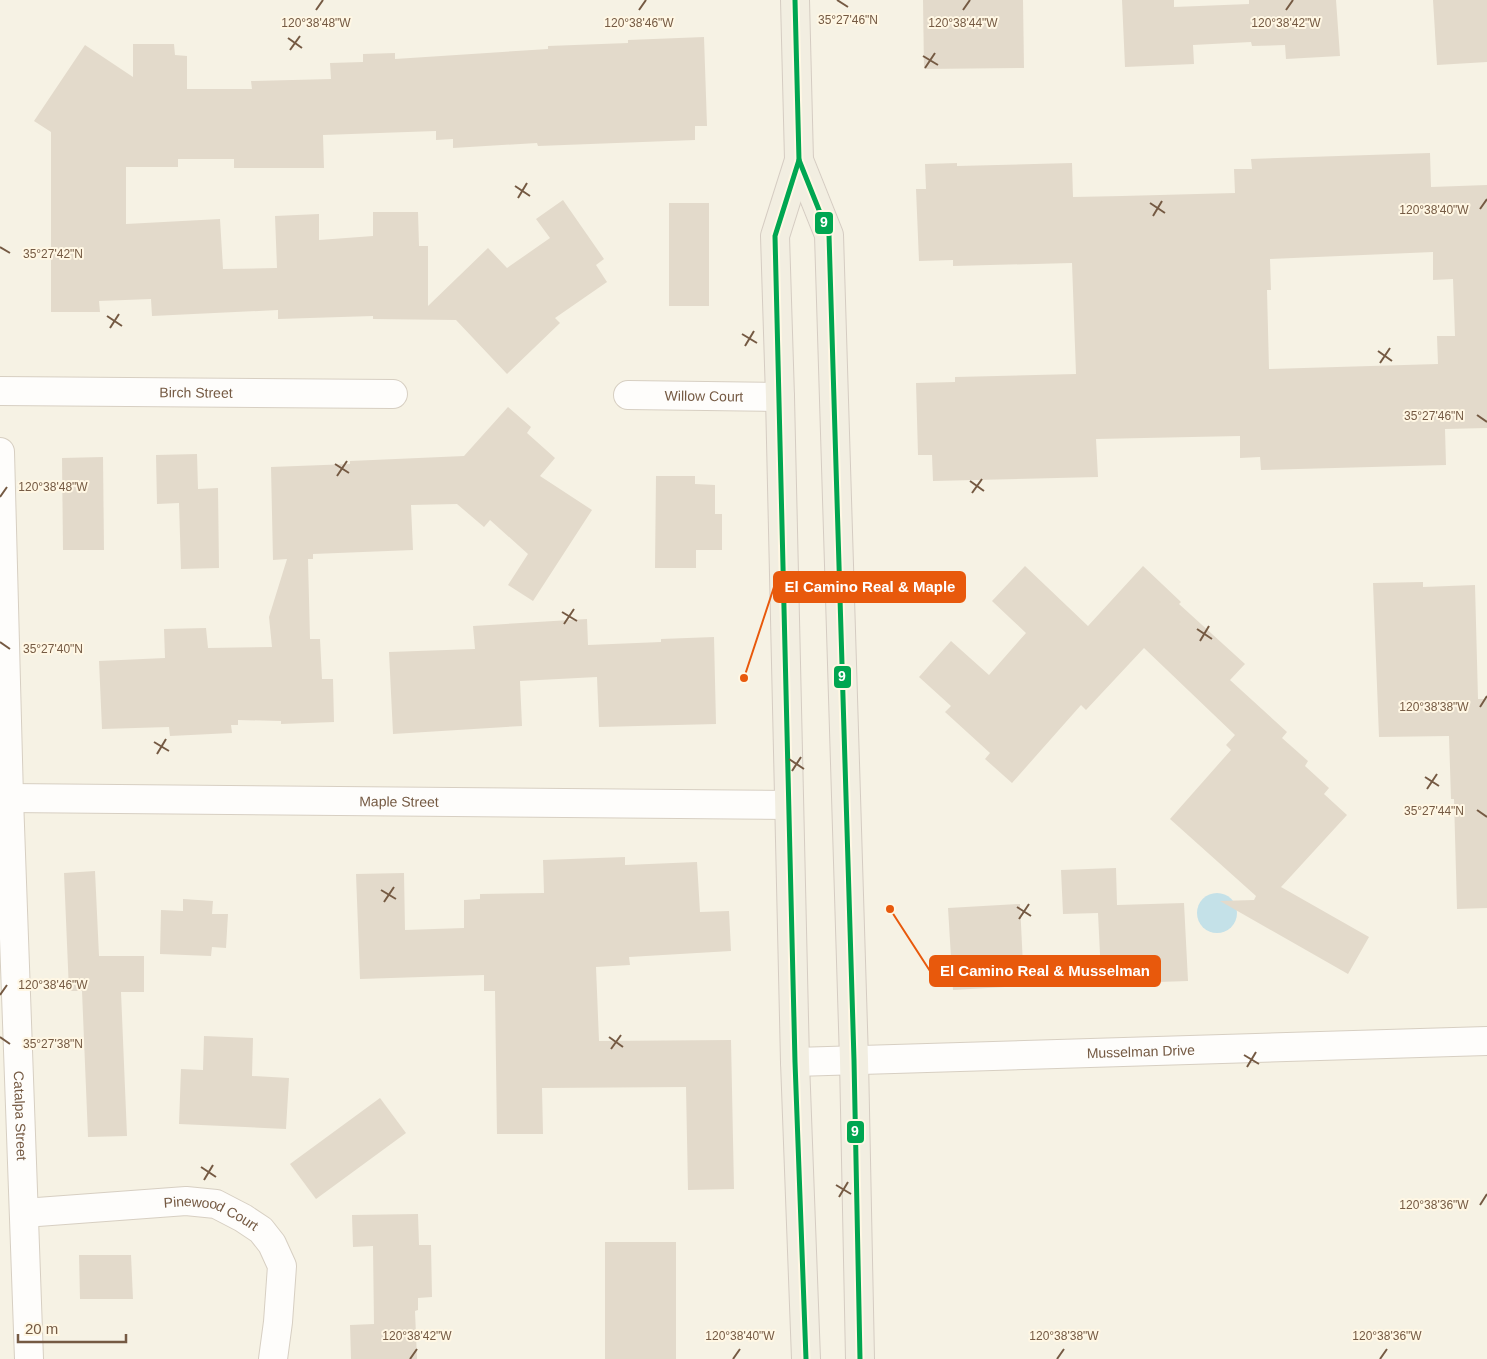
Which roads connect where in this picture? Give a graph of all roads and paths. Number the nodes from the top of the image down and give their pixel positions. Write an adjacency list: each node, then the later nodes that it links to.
1 (795, 0): 2 (main road)
2 (799, 160): 6 (main road); 11 (main road)
3 (0, 391): 4 (street, Birch Street)
4 (393, 394)
5 (628, 395): 6 (street, Willow Court)
6 (780, 397): 9 (main road)
7 (0, 452): 8 (street, Catalpa Street)
8 (9, 798): 9 (street, Maple Street); 13 (street, Catalpa Street)
9 (789, 805): 12 (main road)
10 (1487, 1041): 11 (street, Musselman Drive)
11 (854, 1060): 12 (street, Musselman Drive); 17 (main road)
12 (795, 1062): 16 (main road)
13 (24, 1213): 14 (street, Catalpa Street); 15 (street, Pinewood Court)
14 (29, 1359)
15 (273, 1359)
16 (806, 1359)
17 (860, 1359)

